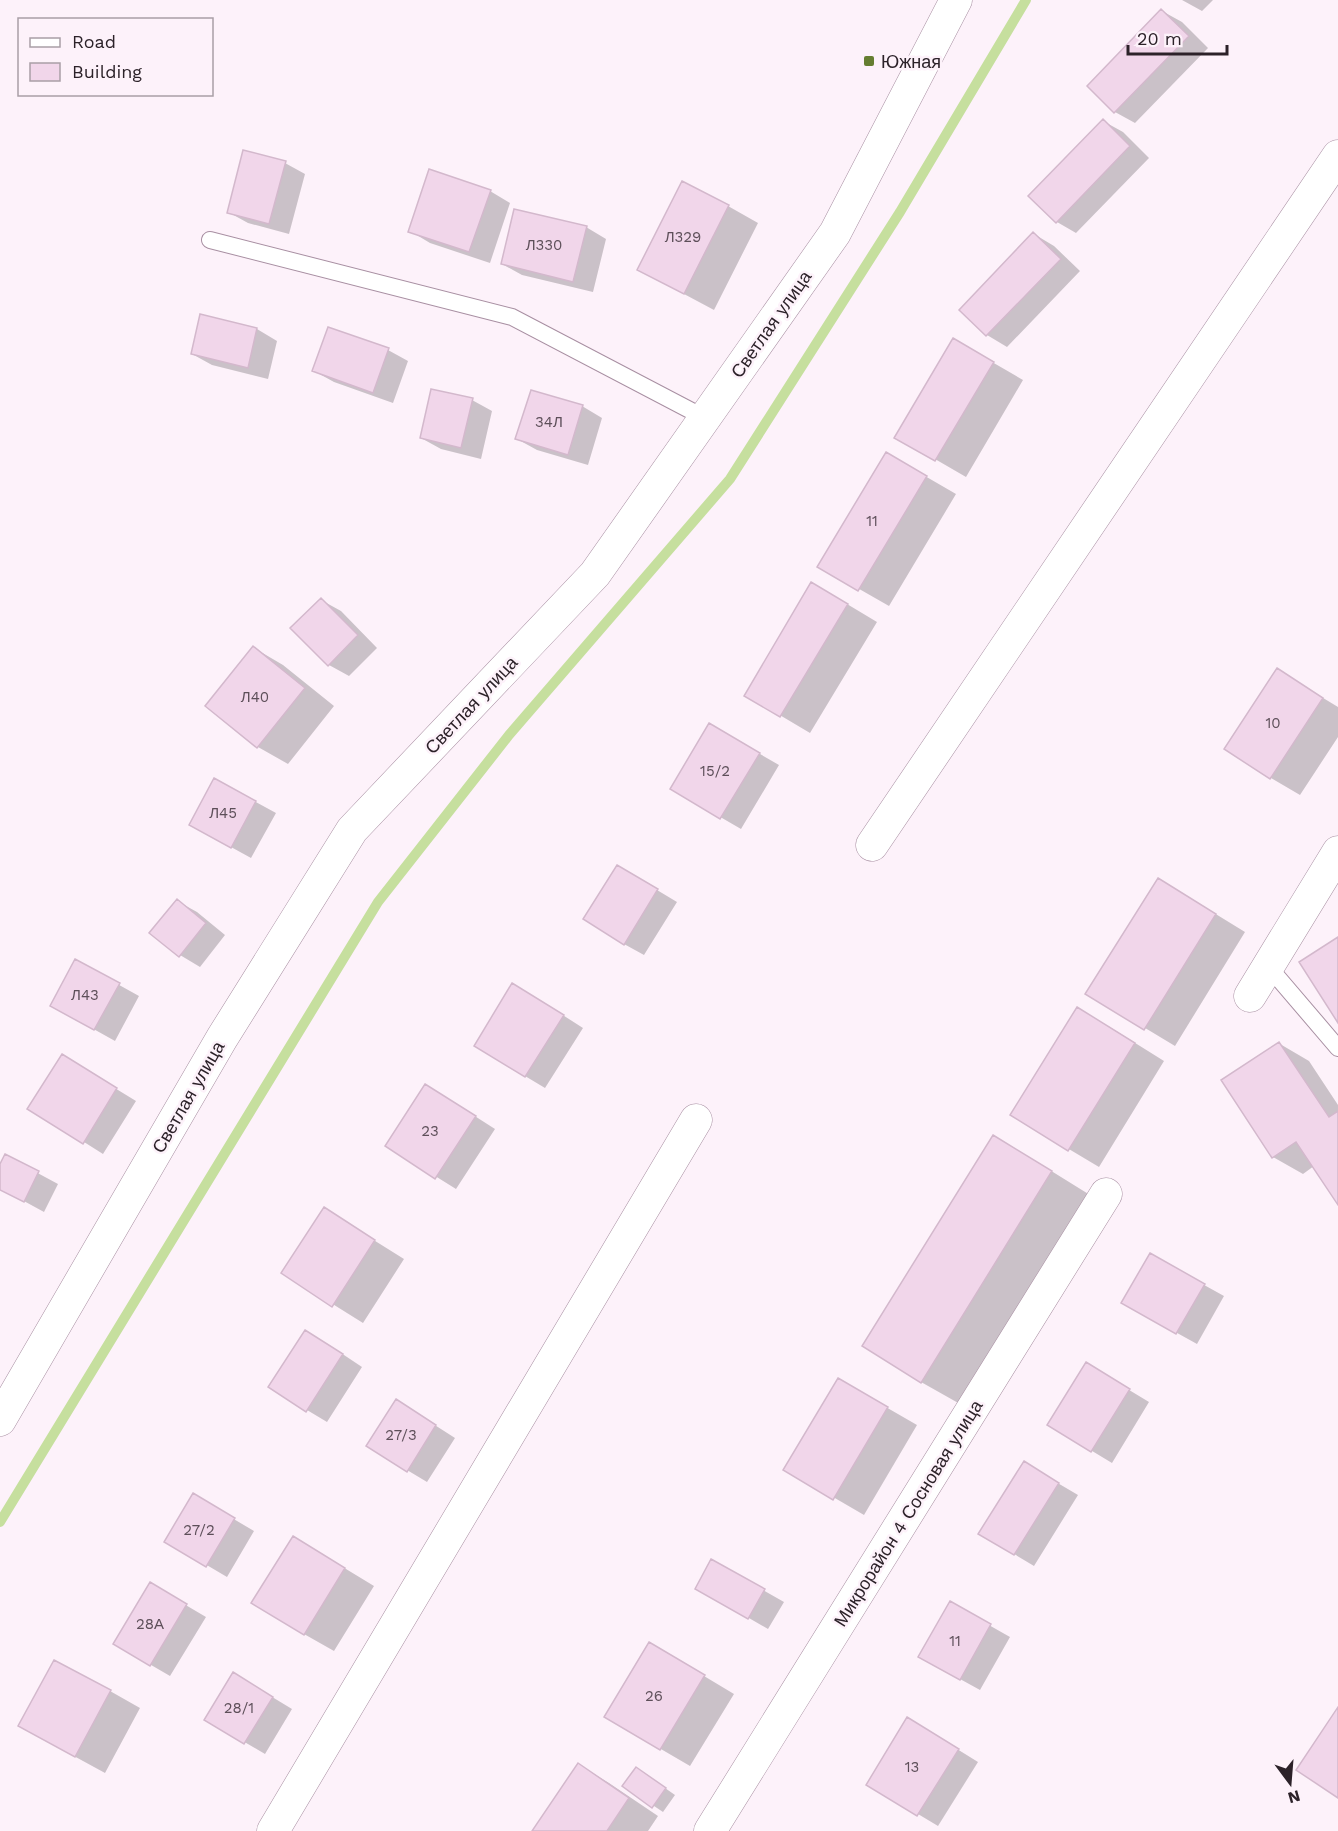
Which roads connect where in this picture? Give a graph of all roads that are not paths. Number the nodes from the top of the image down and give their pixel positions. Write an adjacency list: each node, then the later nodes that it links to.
1 (956, 0): 4 (street, Светлая улица)
2 (1338, 156): 5 (street)
3 (210, 240): 4 (lane)
4 (705, 418): 12 (street, Светлая улица)
5 (872, 845)
6 (1338, 852): 7 (street)
7 (1268, 966): 8 (street); 9 (lane)
8 (1250, 996)
9 (1338, 1048)
10 (696, 1120): 13 (street)
11 (1106, 1194): 14 (street, Микрорайон 4 Сосновая улица)
12 (0, 1420)
13 (273, 1831)
14 (710, 1831)

